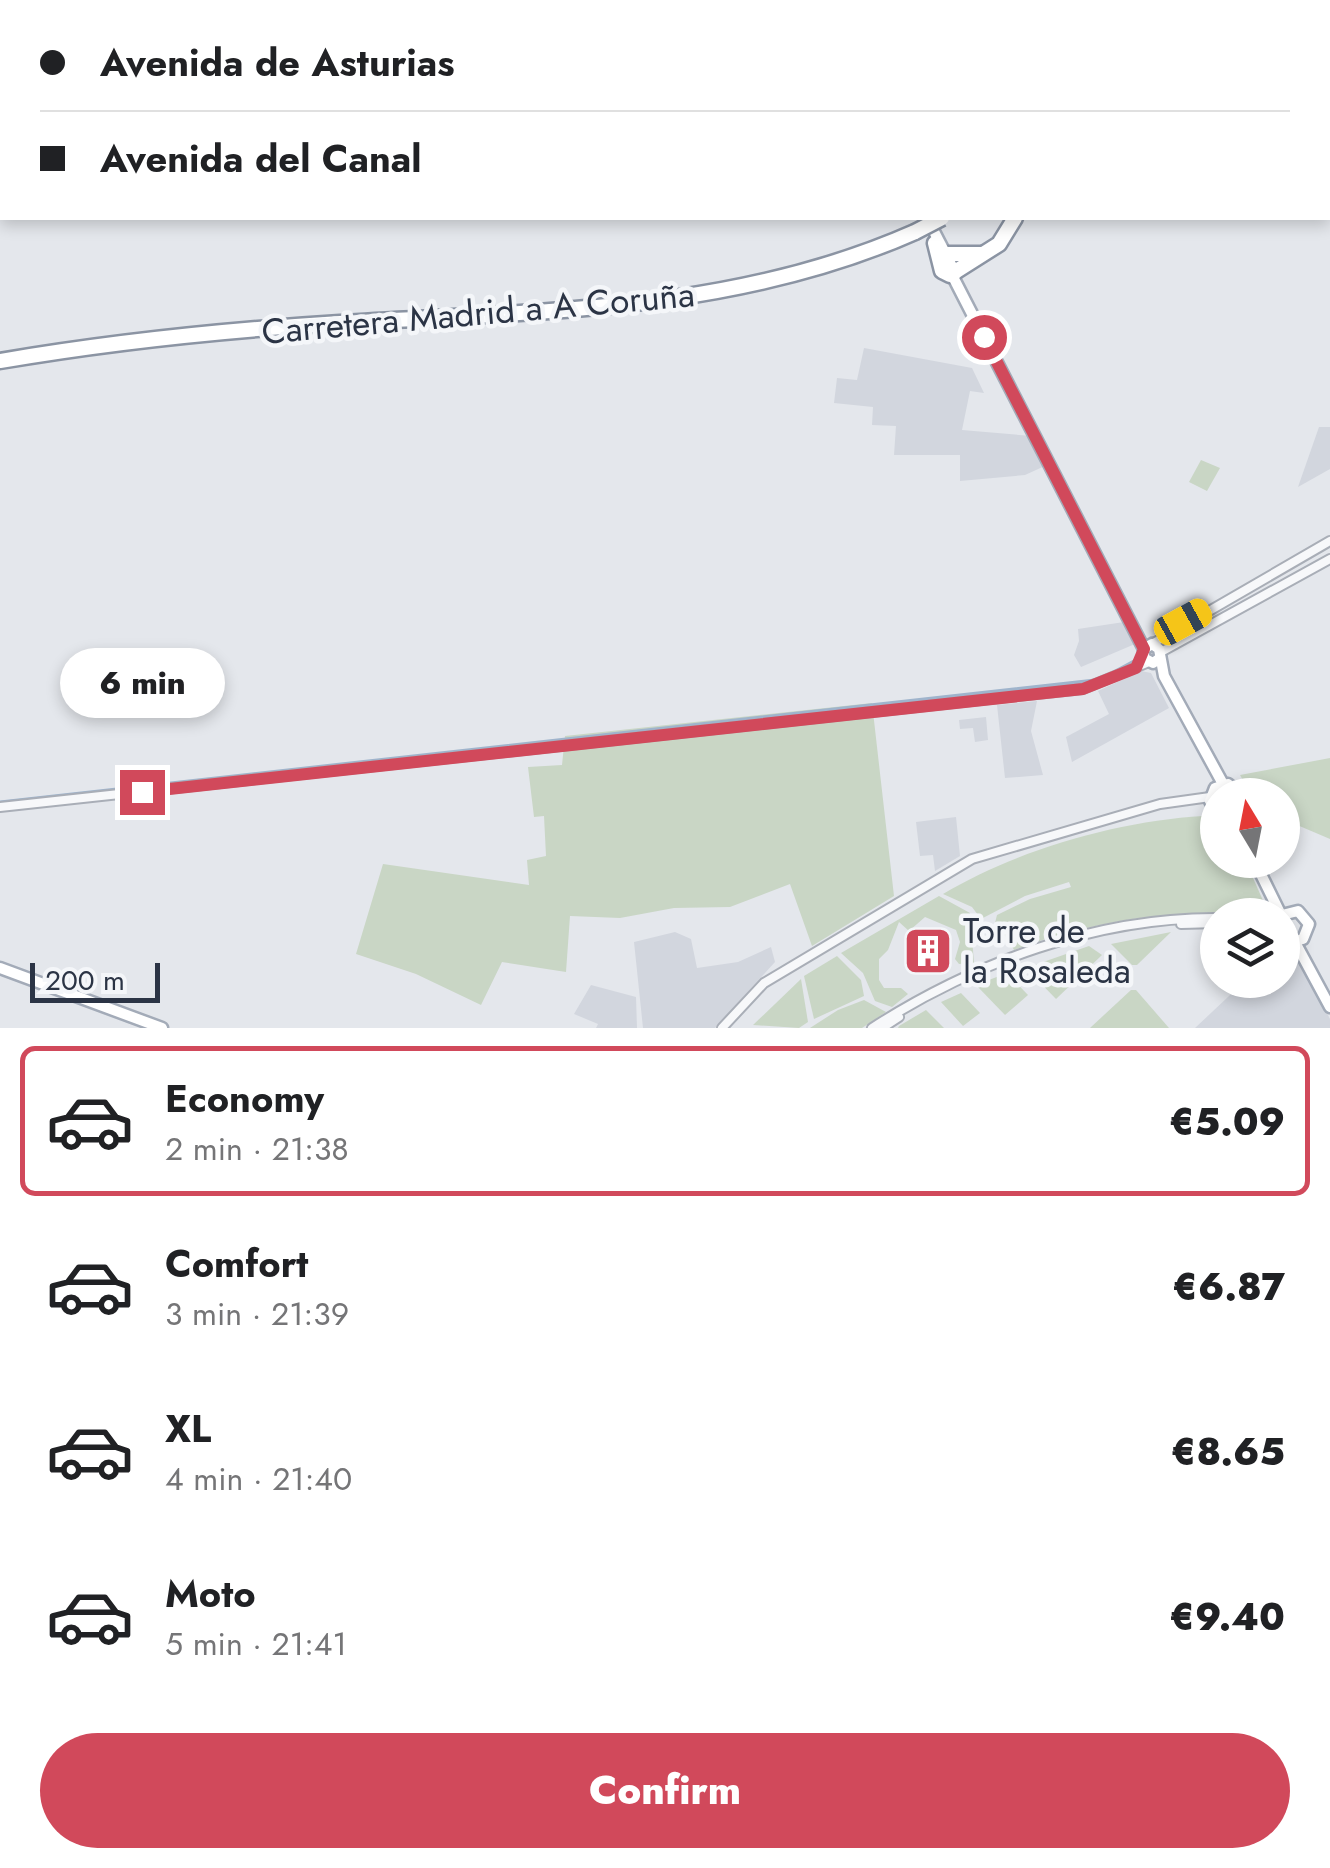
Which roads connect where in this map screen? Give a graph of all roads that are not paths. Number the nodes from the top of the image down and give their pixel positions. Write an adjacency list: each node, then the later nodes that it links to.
1 (1013, 220): 3 (highway)
2 (921, 222): 3 (main road); 4 (highway, Carretera Madrid a A Coruña)
3 (953, 266): 7 (main road)
4 (0, 362)
5 (1330, 542): 7 (street)
6 (1330, 559): 7 (street)
7 (1151, 653): 8 (main road); 10 (street)
8 (1207, 778)
9 (1200, 800): 21 (street)
10 (0, 807)
11 (1300, 913): 14 (main road)
12 (1200, 921): 22 (street)
13 (1200, 923): 23 (street)
14 (1300, 940)
15 (1300, 943): 18 (main road)
16 (1300, 943): 19 (main road)
17 (0, 968): 20 (main road)
18 (1330, 995)
19 (1330, 1007)
20 (162, 1028)
21 (722, 1028)
22 (872, 1028)
23 (882, 1028)

